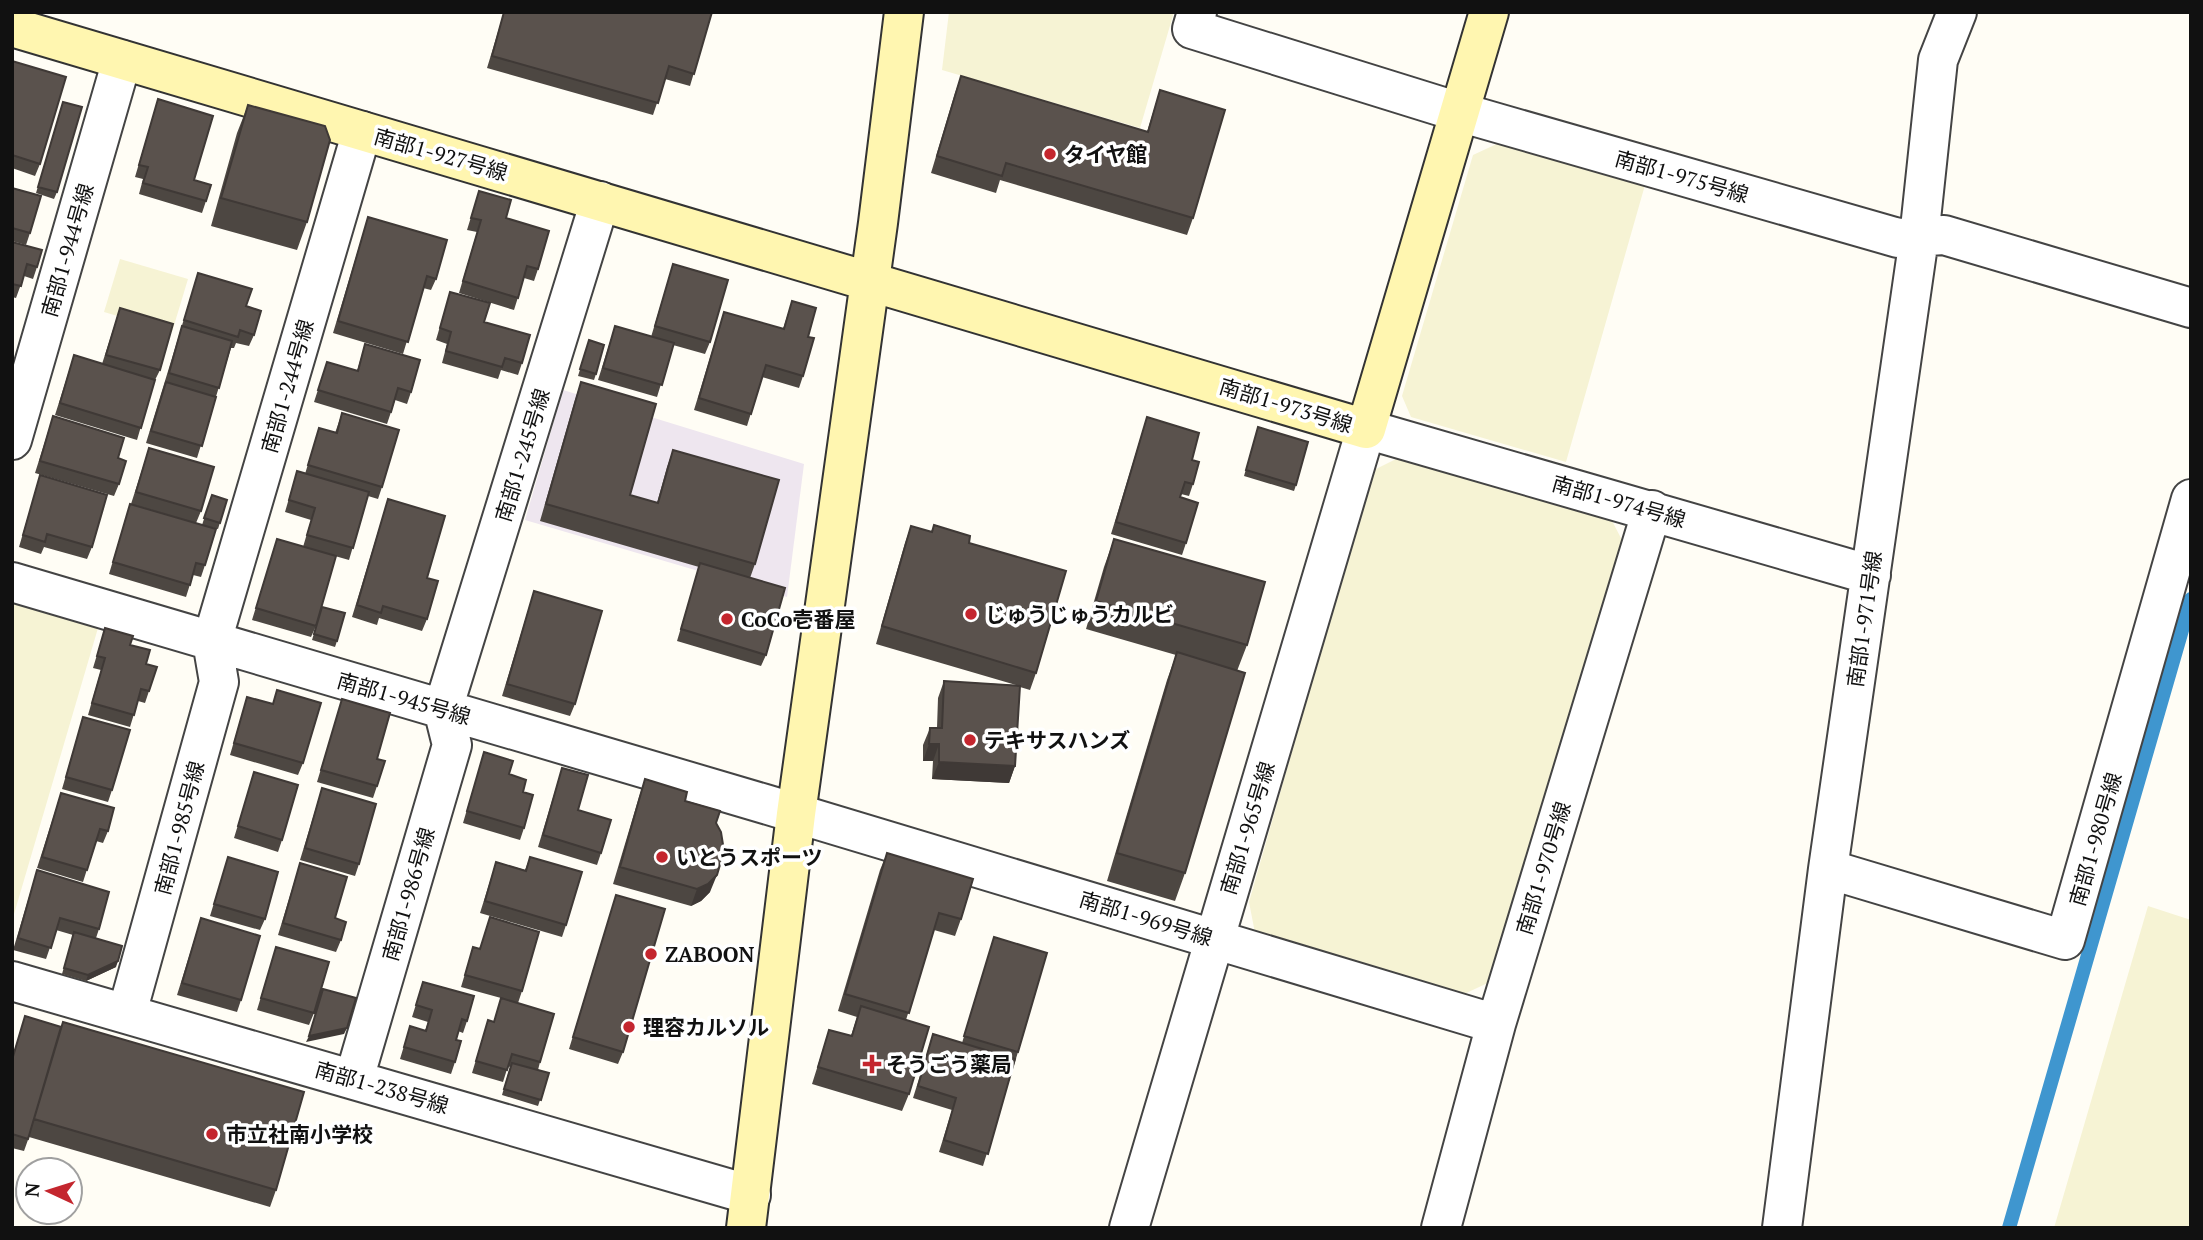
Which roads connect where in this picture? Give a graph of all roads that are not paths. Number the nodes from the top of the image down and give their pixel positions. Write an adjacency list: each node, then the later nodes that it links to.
1 (904, 12): 11 (street)
2 (1197, 12): 7 (street, 南部1-975号線)
3 (1489, 12): 7 (street, 南部1-973号線)
4 (1957, 12): 10 (street, 南部1-971号線)
5 (12, 27): 6 (street, 南部1-927号線)
6 (122, 60): 8 (street, 南部1-927号線); 14 (street, 南部1-944号線)
7 (1459, 112): 10 (street, 南部1-975号線); 13 (street, 南部1-973号線)
8 (362, 131): 9 (street, 南部1-927号線); 19 (street, 南部1-244号線)
9 (600, 201): 11 (street, 南部1-927号線); 20 (street, 南部1-245号線)
10 (1919, 238): 12 (street, 南部1-975号線); 17 (street, 南部1-971号線)
11 (870, 281): 13 (street, 南部1-973号線); 21 (street)
12 (2191, 308)
13 (1366, 429): 16 (street, 南部1-974号線); 23 (street, 南部1-965号線)
14 (12, 440)
15 (2191, 499): 22 (street, 南部1-980号線)
16 (1652, 510): 17 (street, 南部1-974号線); 26 (street, 南部1-970号線)
17 (1871, 575): 22 (street, 南部1-971号線)
18 (12, 582): 19 (street, 南部1-945号線)
19 (212, 641): 20 (street, 南部1-945号線); 25 (street, 南部1-985号線)
20 (443, 709): 21 (street, 南部1-945号線); 27 (street, 南部1-986号線)
21 (796, 814): 23 (street, 南部1-969号線); 28 (street)
22 (1828, 869): 31 (street, 南部1-971号線)
23 (1214, 938): 26 (street, 南部1-969号線); 29 (street, 南部1-965号線)
24 (12, 981): 25 (street, 南部1-238号線)
25 (127, 1013): 27 (street, 南部1-238号線)
26 (1496, 1024): 30 (street, 南部1-970号線)
27 (354, 1079): 28 (street, 南部1-238号線)
28 (748, 1211)
29 (1129, 1228)
30 (1441, 1228)
31 (1782, 1228)

